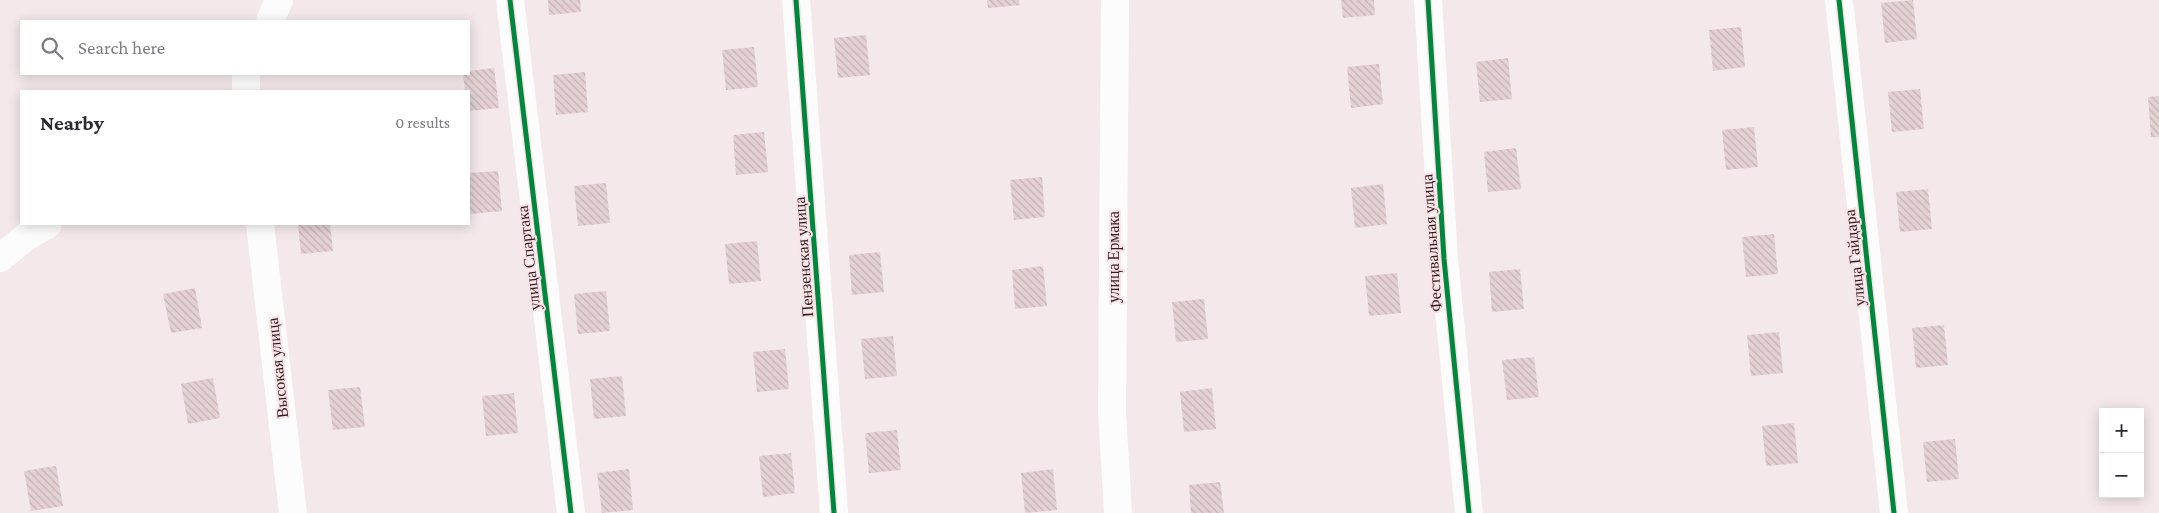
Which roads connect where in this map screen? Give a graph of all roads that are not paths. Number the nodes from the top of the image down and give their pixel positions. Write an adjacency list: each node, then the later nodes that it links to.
1 (279, 0): 7 (street)
2 (510, 0): 14 (street, улица Спартака)
3 (796, 0): 15 (street, Пензенская улица)
4 (1115, 0): 16 (street, улица Ермака)
5 (1428, 0): 17 (street, Фестивальная улица)
6 (1839, 0): 18 (street, улица Гайдара)
7 (270, 20)
8 (246, 75): 9 (street)
9 (246, 90)
10 (46, 225): 12 (street)
11 (260, 225): 13 (street, Высокая улица)
12 (0, 258)
13 (293, 513)
14 (571, 513)
15 (834, 513)
16 (1118, 513)
17 (1469, 513)
18 (1894, 513)

